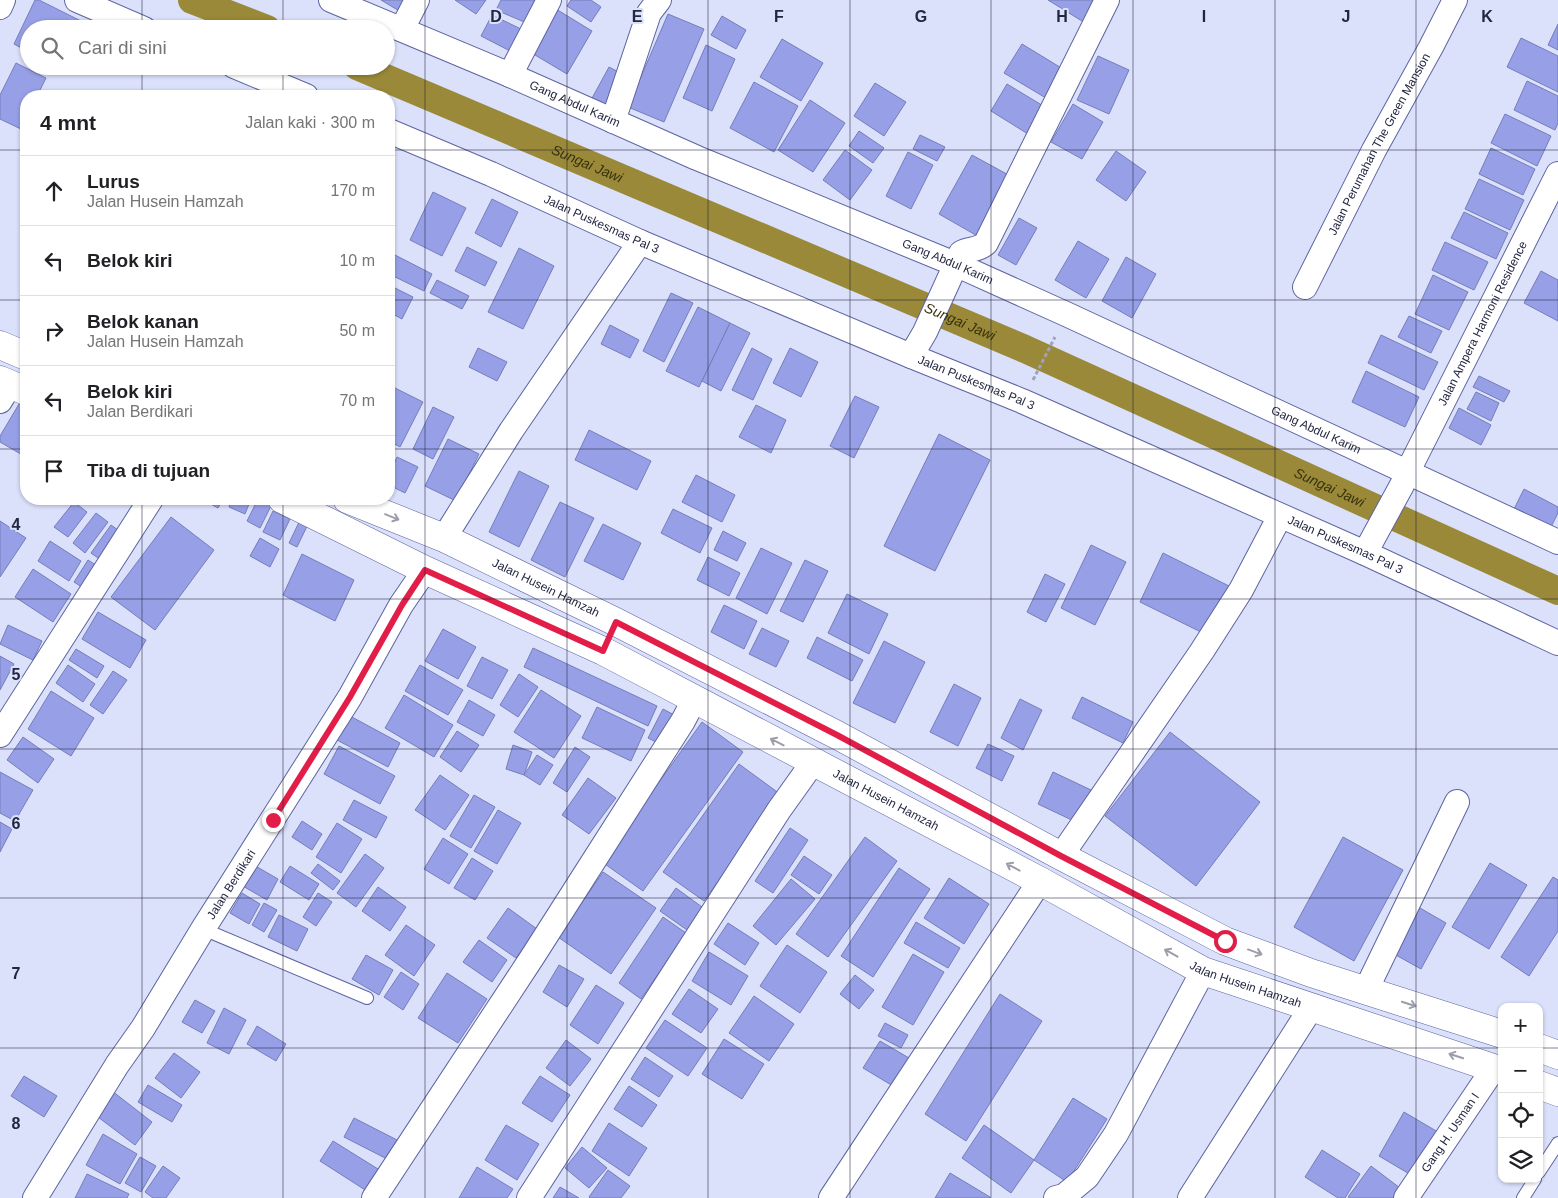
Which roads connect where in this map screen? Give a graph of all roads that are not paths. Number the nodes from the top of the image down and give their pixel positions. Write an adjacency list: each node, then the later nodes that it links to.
1 (4, 0): 9 (street)
2 (77, 0): 10 (street)
3 (330, 0): 11 (street, Gang Abdul Karim)
4 (417, 0): 13 (street)
5 (549, 0): 15 (street)
6 (659, 0): 17 (street)
7 (1107, 0): 21 (street)
8 (1455, 0): 22 (street, Jalan Perumahan The Green Mansion)
9 (0, 7)
10 (123, 20)
11 (380, 20)
12 (395, 26): 13 (street, Gang Abdul Karim)
13 (402, 29): 15 (street, Gang Abdul Karim)
14 (256, 75): 16 (street)
15 (510, 75): 17 (street, Gang Abdul Karim)
16 (292, 90)
17 (612, 121): 21 (street, Gang Abdul Karim)
18 (395, 134): 20 (street, Jalan Puskesmas Pal 3)
19 (1558, 174): 26 (street, Jalan Ampera Harmoni Residence)
20 (640, 242): 25 (street, Jalan Puskesmas Pal 3); 31 (street)
21 (955, 264): 25 (street); 26 (street, Gang Abdul Karim)
22 (1305, 287)
23 (0, 345): 24 (street)
24 (20, 353)
25 (911, 356): 30 (street, Jalan Puskesmas Pal 3)
26 (1404, 479): 32 (street, Gang Abdul Karim); 33 (street, Jalan Ampera Harmoni Residence)
27 (147, 505): 39 (street)
28 (297, 505): 34 (street, Jalan Husein Hamzah)
29 (362, 505): 31 (street, Jalan Husein Hamzah, one-way to 31)
30 (1280, 516): 33 (street, Jalan Puskesmas Pal 3); 42 (street)
31 (444, 538): 35 (street, Jalan Husein Hamzah)
32 (1558, 542)
33 (1370, 546): 36 (street, Jalan Puskesmas Pal 3)
34 (425, 570): 37 (street, Jalan Husein Hamzah); 44 (street, Jalan Berdikari)
35 (616, 622): 37 (street); 42 (street, Jalan Husein Hamzah)
36 (1558, 644)
37 (603, 651): 38 (street, Jalan Husein Hamzah)
38 (694, 700): 40 (street, Jalan Husein Hamzah, one-way to 38); 59 (street)
39 (0, 735)
40 (814, 761): 43 (street, Jalan Husein Hamzah, one-way to 40); 60 (street)
41 (1457, 802): 46 (street)
42 (1061, 856): 46 (street, Jalan Husein Hamzah, one-way to 46)
43 (1040, 881): 45 (street, Jalan Husein Hamzah, one-way to 43); 61 (street)
44 (203, 929): 47 (lane); 58 (street, Jalan Berdikari)
45 (1203, 971): 48 (street, Jalan Husein Hamzah); 62 (street)
46 (1366, 990): 49 (street, Jalan Husein Hamzah, one-way to 49)
47 (367, 998)
48 (1311, 1008): 52 (street, Jalan Husein Hamzah, one-way to 48); 63 (street)
49 (1498, 1033)
50 (1543, 1049): 51 (street)
51 (1558, 1055)
52 (1498, 1070): 64 (street, Gang H. Usman I)
53 (1543, 1086): 54 (street)
54 (1558, 1092)
55 (1558, 1143): 56 (lane)
56 (1543, 1166)
57 (1532, 1183): 65 (lane)
58 (35, 1198)
59 (374, 1198)
60 (529, 1198)
61 (831, 1198)
62 (1056, 1198)
63 (1190, 1198)
64 (1406, 1198)
65 (1523, 1198)

